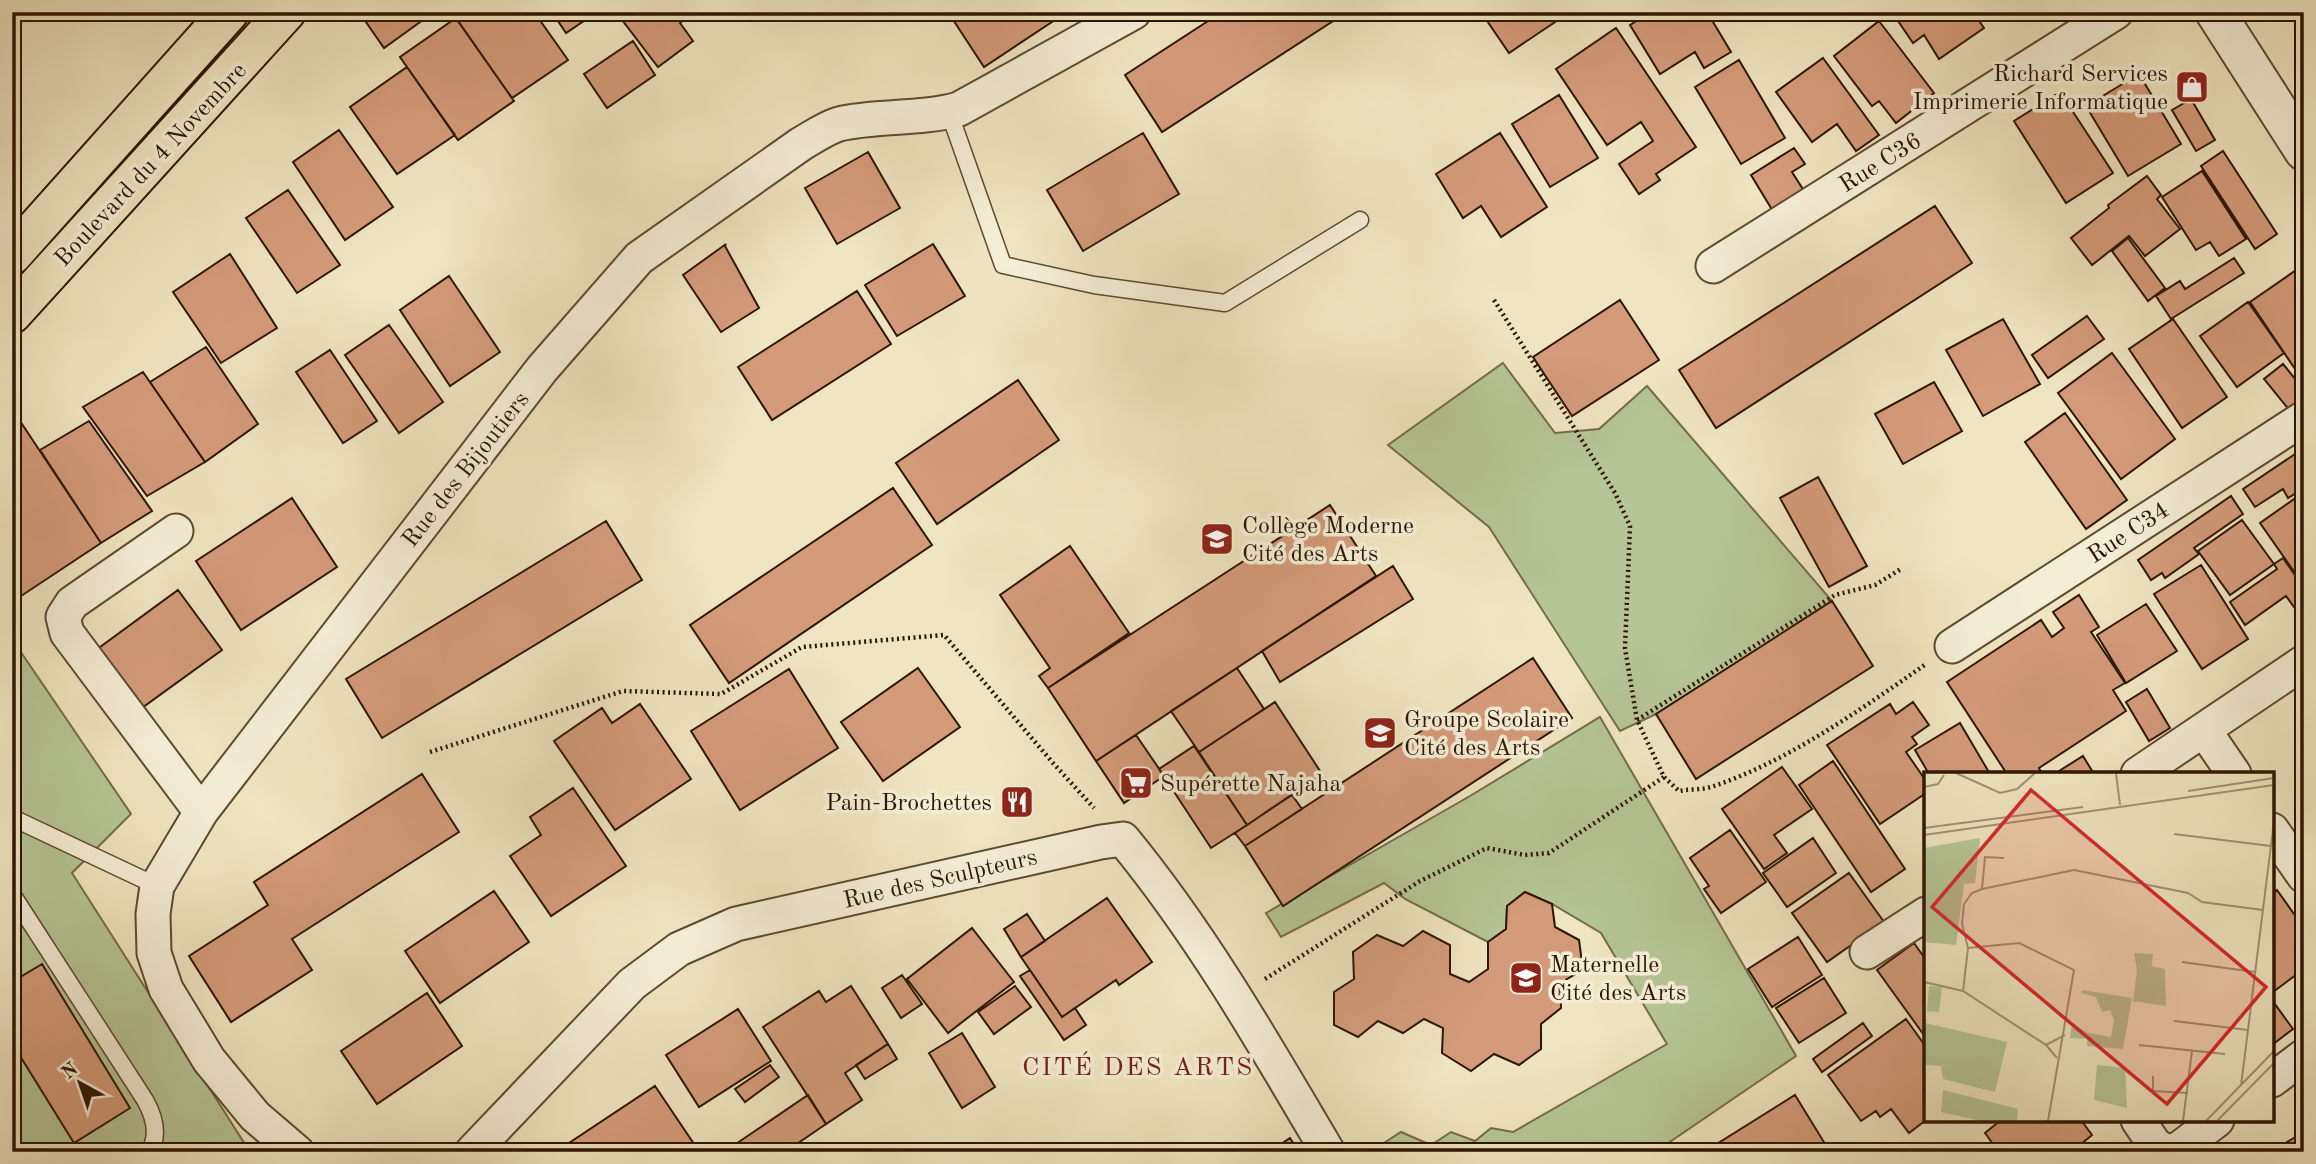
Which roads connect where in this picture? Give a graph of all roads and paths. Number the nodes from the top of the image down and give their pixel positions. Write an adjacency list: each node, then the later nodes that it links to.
1 (229, 12): 9 (main road, Boulevard du 4 Novembre)
2 (286, 12): 12 (main road, Boulevard du 4 Novembre)
3 (1134, 12): 6 (street, Rue des Bijoutiers)
4 (2116, 12): 10 (street, Rue C36)
5 (2215, 12): 7 (street)
6 (949, 112): 8 (lane); 24 (street, Rue des Bijoutiers)
7 (2304, 151)
8 (1360, 220)
9 (12, 255)
10 (1713, 266)
11 (1494, 300): 18 (path)
12 (12, 314)
13 (2304, 418): 16 (street, Rue C34)
14 (176, 531): 24 (street)
15 (1901, 569): 18 (path)
16 (1952, 646): 23 (path)
17 (2304, 662): 19 (street)
18 (1637, 720): 23 (path)
19 (2204, 730): 21 (street); 22 (street)
20 (430, 752): 27 (path)
21 (2141, 772)
22 (2233, 772)
23 (1664, 777): 33 (path)
24 (201, 812): 29 (street, Rue des Bijoutiers)
25 (12, 820): 29 (lane)
26 (2274, 833): 28 (street)
27 (1123, 839): 33 (street); 40 (street, Rue des Sculpteurs)
28 (2304, 876)
29 (157, 886): 39 (street, Rue des Bijoutiers)
30 (12, 894): 38 (lane)
31 (1924, 915): 32 (street)
32 (1867, 952)
33 (1235, 998): 41 (street)
34 (2304, 1056): 35 (street)
35 (2274, 1078)
36 (2139, 1122): 42 (street)
37 (2214, 1122): 42 (street)
38 (149, 1152)
39 (297, 1152)
40 (472, 1152)
41 (1328, 1152)
42 (2169, 1152)

